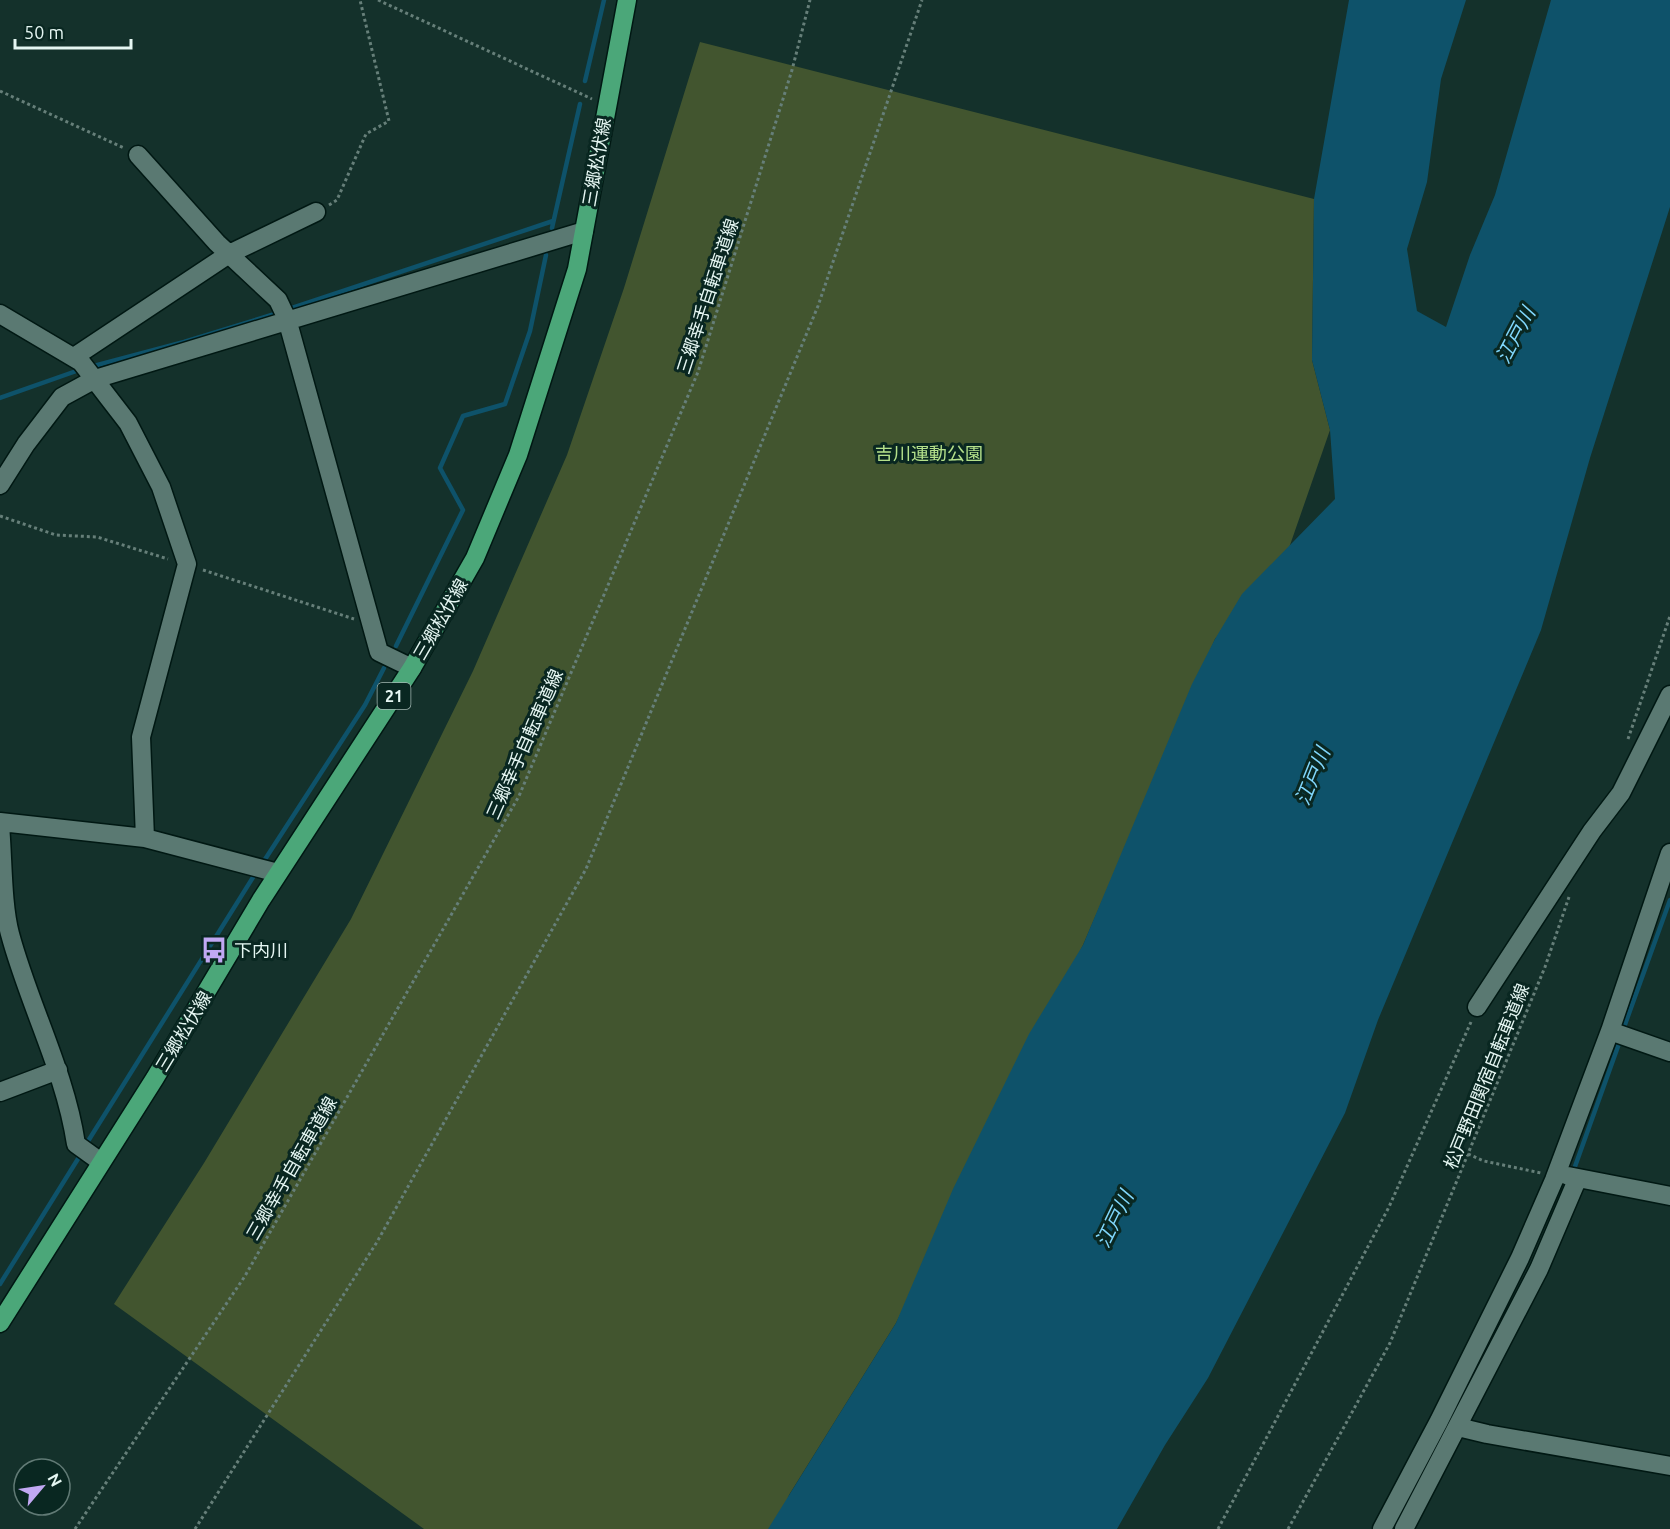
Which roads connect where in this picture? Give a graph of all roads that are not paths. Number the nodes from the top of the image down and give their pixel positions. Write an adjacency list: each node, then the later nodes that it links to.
1 (627, 0): 4 (main road, 三郷松伏線 / 21)
2 (138, 155): 5 (street)
3 (316, 212): 5 (street)
4 (584, 231): 7 (street); 11 (main road, 三郷松伏線 / 21)
5 (229, 254): 7 (street); 8 (street)
6 (0, 314): 8 (street)
7 (287, 319): 9 (street); 11 (street)
8 (74, 357): 9 (street)
9 (95, 379): 10 (street); 14 (street)
10 (0, 485)
11 (412, 668): 16 (main road, 三郷松伏線 / 21)
12 (1670, 695): 17 (street)
13 (0, 824): 14 (street); 20 (street)
14 (146, 838): 16 (street)
15 (1668, 863): 18 (street)
16 (264, 869): 22 (main road, 三郷松伏線 / 21)
17 (1477, 1007)
18 (1610, 1031): 19 (street); 23 (street)
19 (1670, 1052)
20 (58, 1070): 21 (street); 22 (street)
21 (0, 1092)
22 (96, 1159): 26 (main road, 三郷松伏線 / 21)
23 (1556, 1176): 24 (street); 29 (street)
24 (1577, 1180): 25 (street); 27 (street)
25 (1670, 1196)
26 (0, 1323)
27 (1458, 1427): 28 (street); 30 (street)
28 (1670, 1466)
29 (1382, 1529)
30 (1404, 1529)

